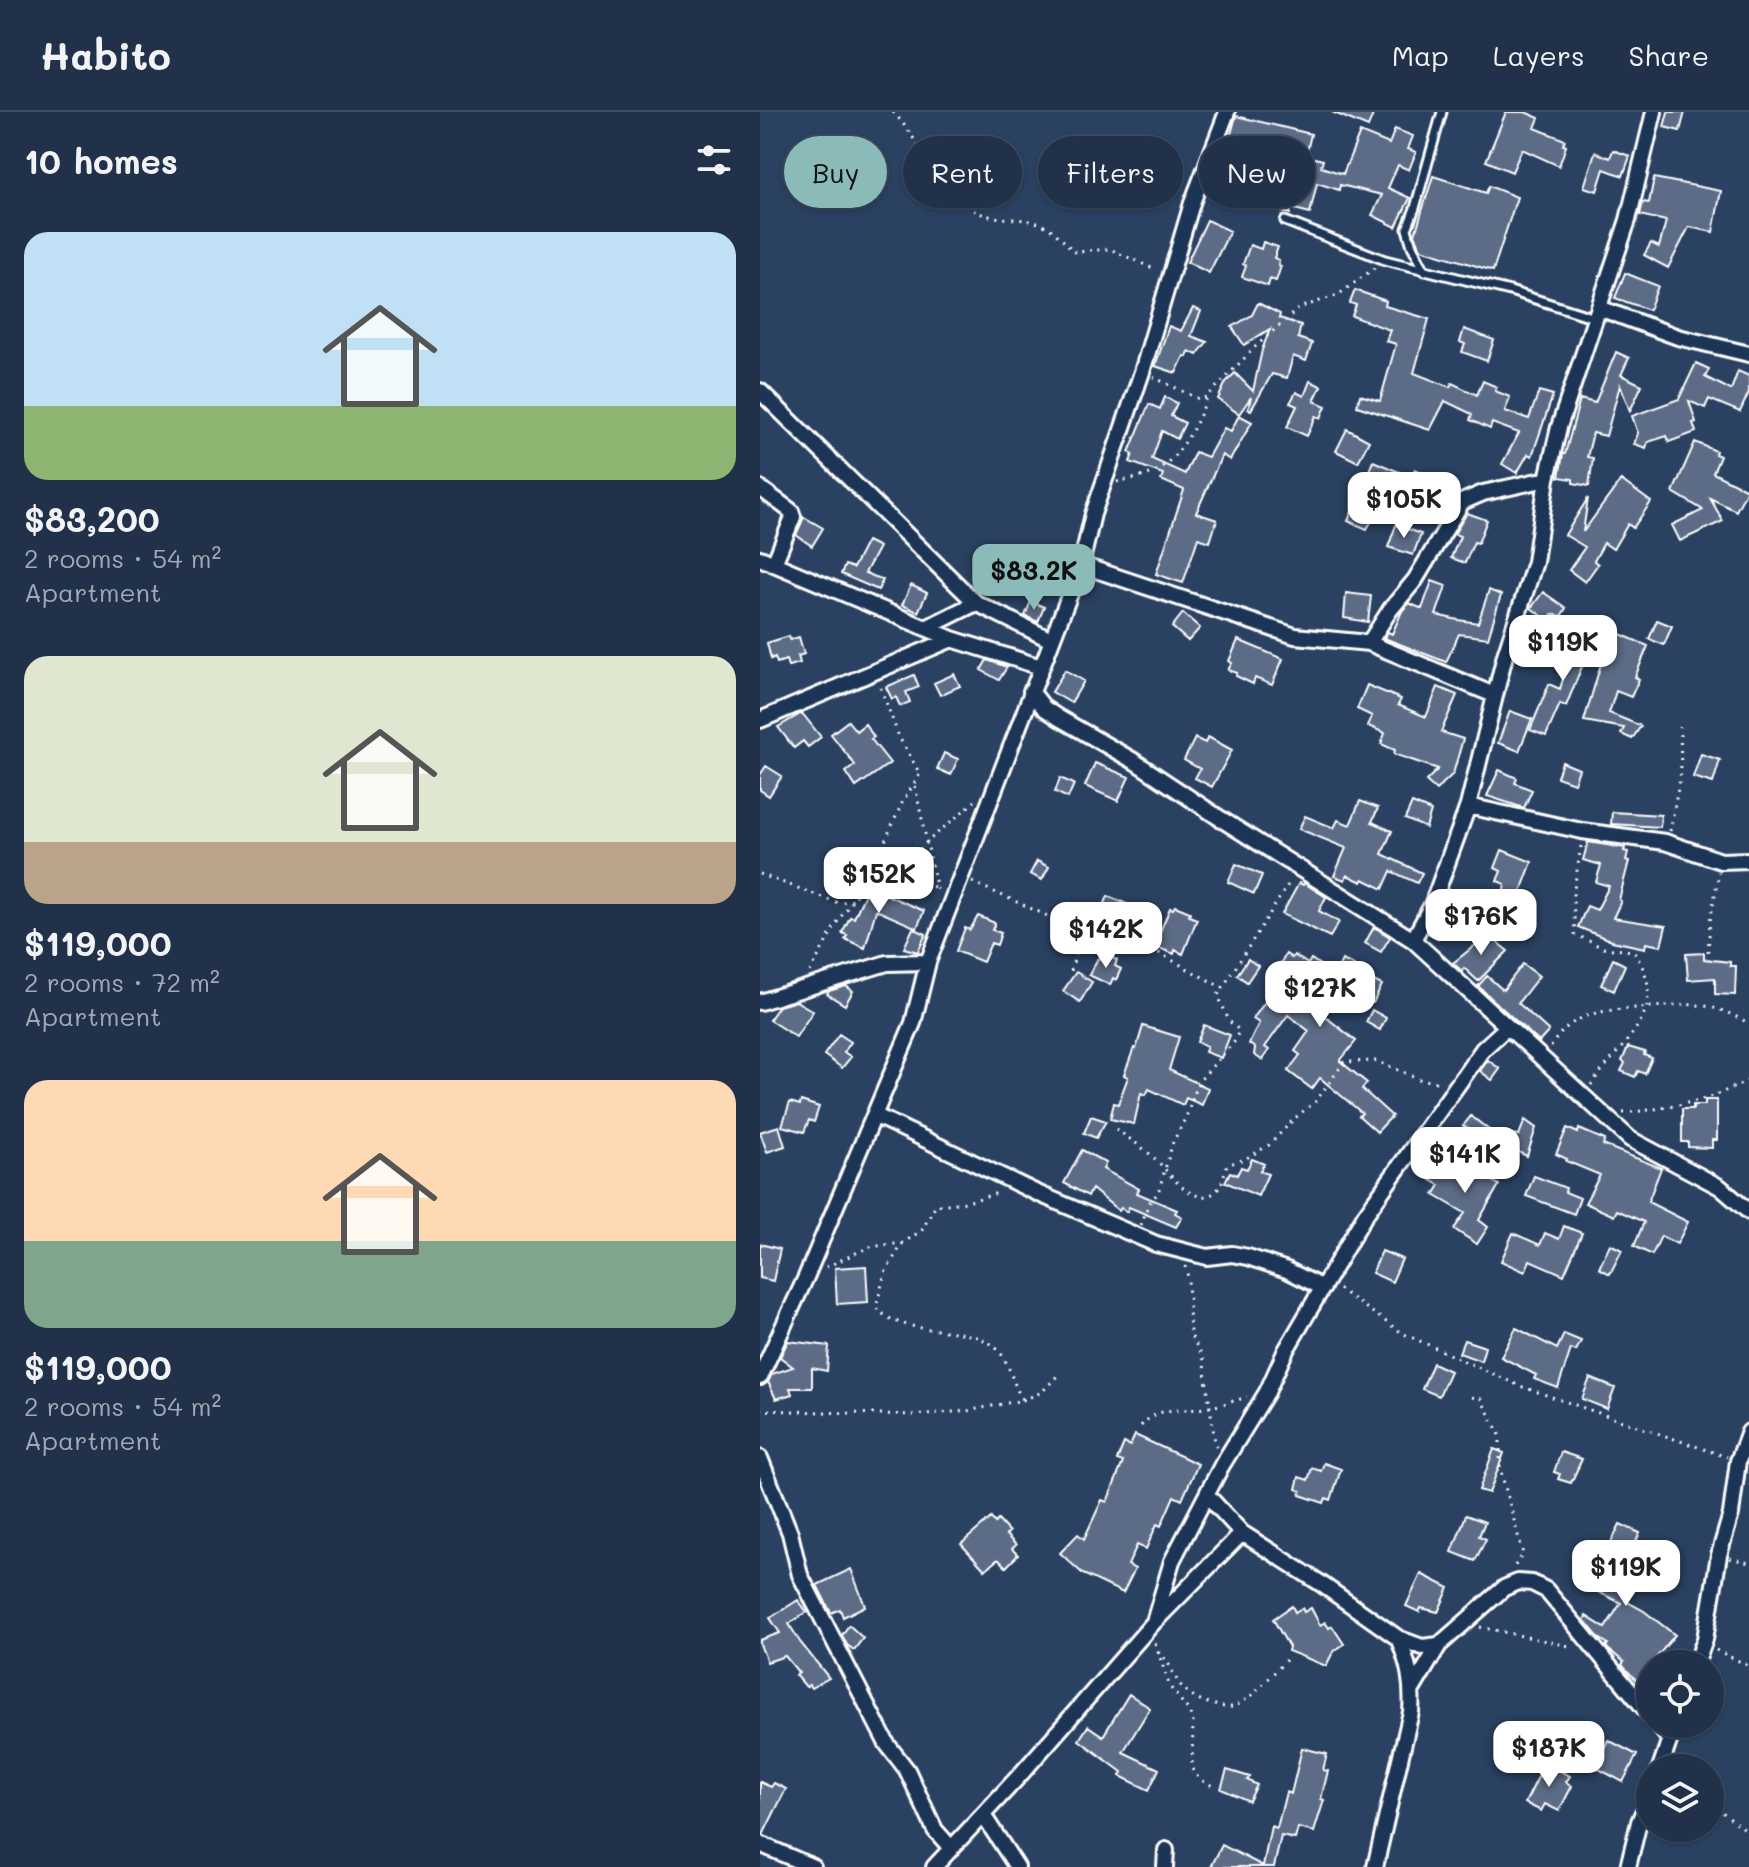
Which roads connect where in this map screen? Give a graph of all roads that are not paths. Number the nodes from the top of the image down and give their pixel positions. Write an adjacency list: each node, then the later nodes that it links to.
1 (1227, 112): 12 (street)
2 (1442, 112): 5 (lane)
3 (1654, 112): 6 (street)
4 (1285, 221): 5 (lane)
5 (1425, 271): 6 (lane)
6 (1598, 313): 7 (street); 9 (street)
7 (1749, 354)
8 (760, 391): 13 (street)
9 (1547, 479): 17 (street); 20 (street)
10 (760, 488): 11 (street)
11 (767, 561): 14 (street)
12 (1081, 565): 16 (street); 17 (street)
13 (976, 603): 14 (street); 16 (street)
14 (928, 627): 15 (street)
15 (952, 639): 18 (street); 21 (street)
16 (1051, 640): 18 (street)
17 (1369, 643): 20 (street)
18 (1041, 667): 19 (street)
19 (1031, 691): 24 (street); 25 (street)
20 (1494, 695): 22 (street)
21 (760, 720)
22 (1468, 806): 23 (street); 24 (street)
23 (1749, 860)
24 (1413, 940): 27 (street)
25 (928, 962): 26 (street); 28 (street)
26 (760, 1002)
27 (1507, 1027): 29 (street); 30 (street)
28 (874, 1115): 30 (street); 31 (street)
29 (1749, 1212)
30 (1325, 1285): 34 (street)
31 (760, 1377)
32 (1749, 1432): 39 (street)
33 (760, 1458): 45 (street)
34 (1207, 1495): 35 (street); 36 (street)
35 (1242, 1533): 36 (street); 37 (street)
36 (1152, 1625): 42 (street)
37 (1398, 1638): 38 (street); 40 (street)
38 (1439, 1645): 40 (street); 41 (street)
39 (1701, 1650)
40 (1412, 1690): 51 (street)
41 (1636, 1698)
42 (983, 1815): 45 (street); 49 (street)
43 (1636, 1834): 52 (street)
44 (760, 1844): 47 (street)
45 (951, 1848): 48 (street)
46 (1166, 1850): 50 (street)
47 (813, 1867)
48 (934, 1867)
49 (1017, 1867)
50 (1165, 1867)
51 (1375, 1867)
52 (1628, 1867)

